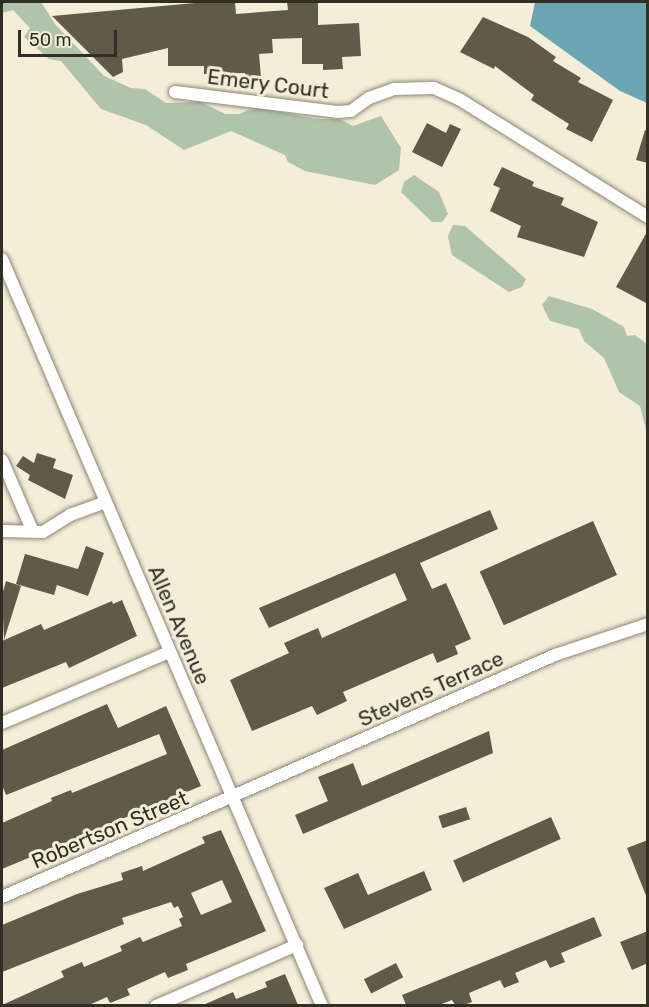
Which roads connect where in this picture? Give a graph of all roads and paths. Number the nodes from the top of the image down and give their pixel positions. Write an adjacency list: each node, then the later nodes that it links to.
1 (175, 92): 2 (street, Emery Court)
2 (648, 217)
3 (2, 259): 5 (street, Allen Avenue)
4 (2, 460): 7 (street)
5 (105, 502): 7 (street); 9 (street, Allen Avenue)
6 (2, 531): 7 (street)
7 (33, 532)
8 (648, 624): 11 (street, Stevens Terrace)
9 (169, 652): 10 (street); 11 (street, Allen Avenue)
10 (2, 723)
11 (233, 798): 12 (street, Robertson Street); 13 (street, Allen Avenue)
12 (2, 897)
13 (297, 945): 14 (street); 15 (street, Allen Avenue)
14 (156, 1005)
15 (322, 1005)

